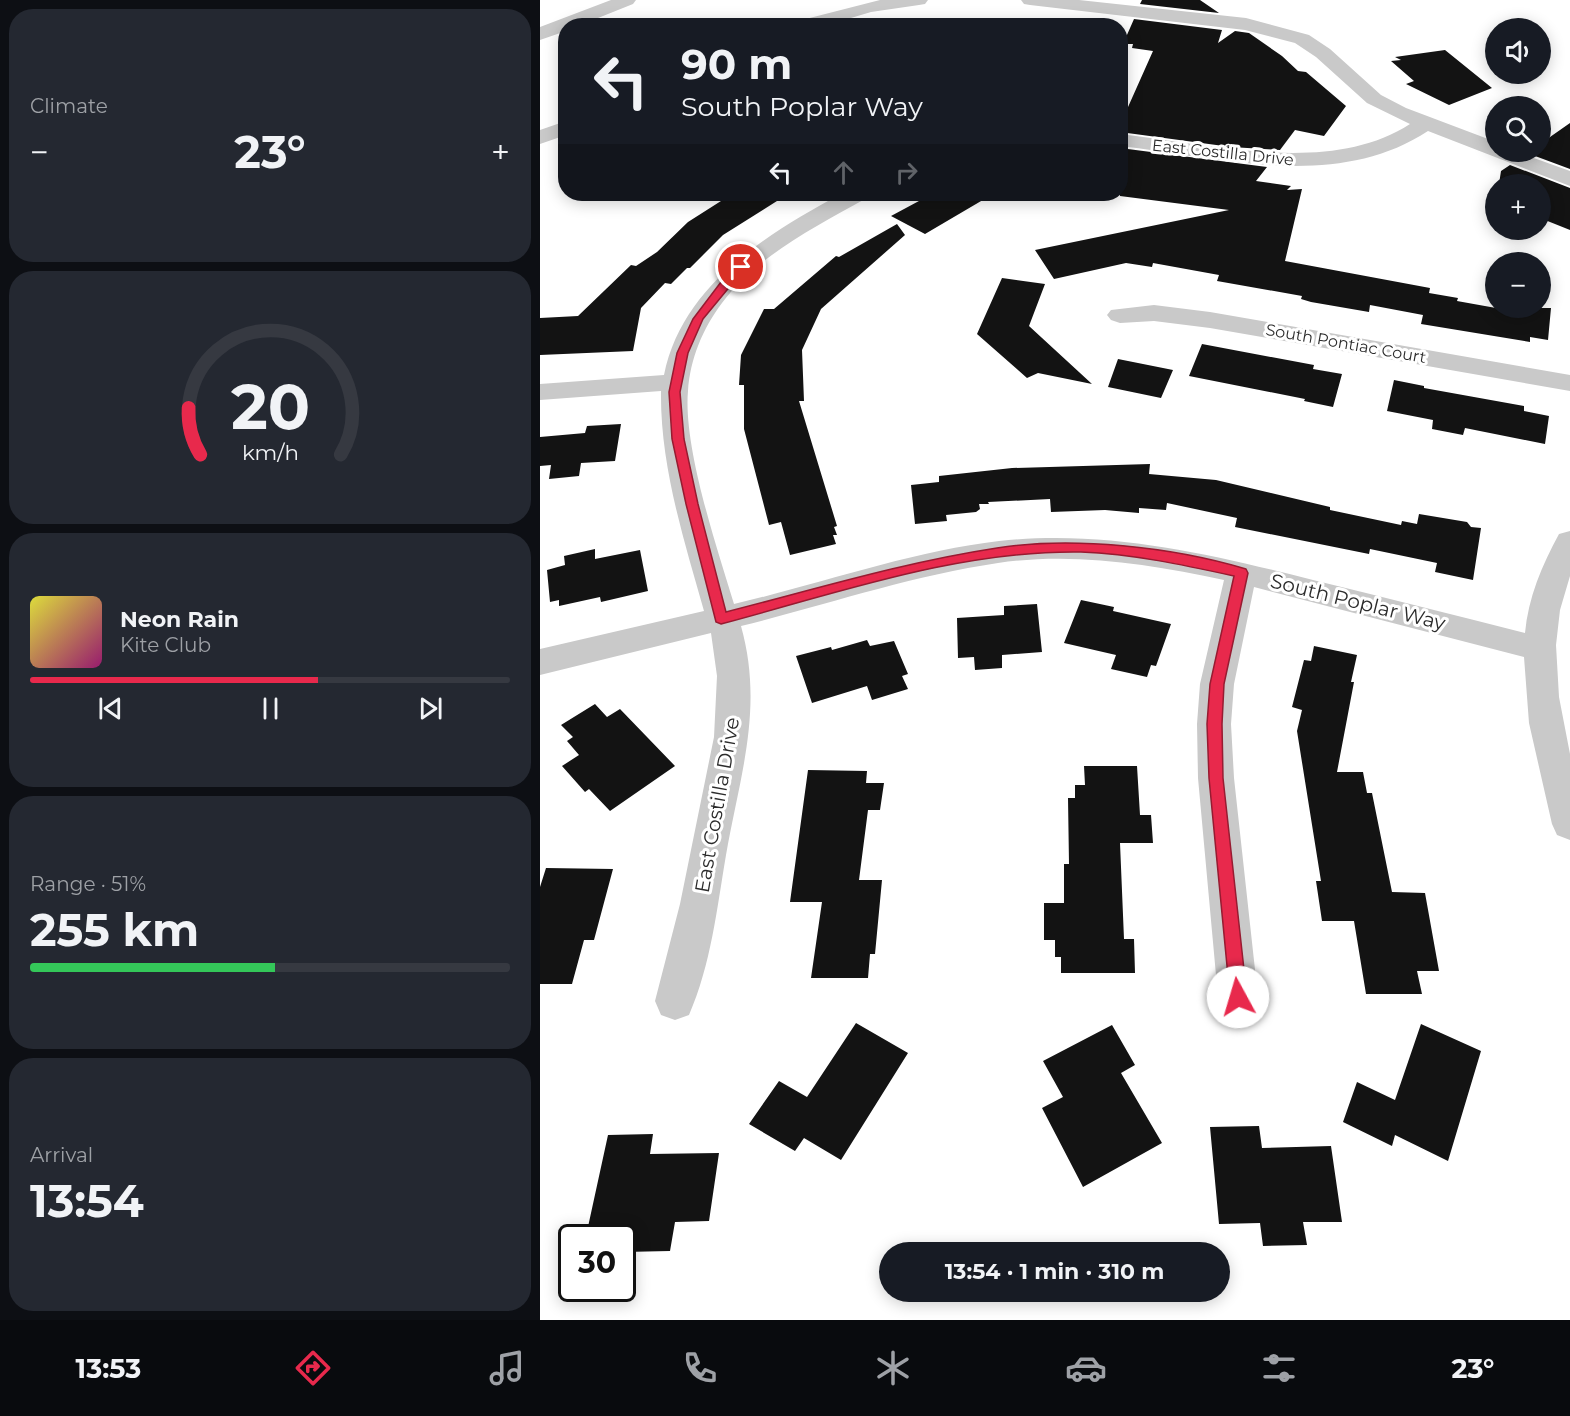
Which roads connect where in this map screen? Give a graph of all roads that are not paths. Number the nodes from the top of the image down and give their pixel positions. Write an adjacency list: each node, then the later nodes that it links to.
1 (627, 0): 4 (street)
2 (919, 0): 5 (street)
3 (1030, 0): 8 (street)
4 (581, 18)
5 (830, 18)
6 (558, 27): 7 (street)
7 (540, 34)
8 (1426, 123): 11 (street, East Costilla Drive); 12 (street)
9 (558, 130): 10 (street)
10 (540, 138)
11 (1128, 141)
12 (1485, 146)
13 (1526, 162): 14 (street)
14 (1570, 179)
15 (845, 201): 17 (street, East Costilla Drive)
16 (1120, 315): 18 (street, South Pontiac Court)
17 (676, 382): 19 (street); 22 (street, East Costilla Drive)
18 (1570, 383)
19 (540, 392)
20 (1570, 542): 23 (street)
21 (1241, 573): 22 (street, South Poplar Way); 23 (street, South Poplar Way); 26 (street)
22 (721, 619): 24 (street, South Poplar Way); 27 (street, East Costilla Drive)
23 (1540, 649): 25 (street)
24 (540, 662)
25 (1570, 824)
26 (1238, 997)
27 (675, 1001)

